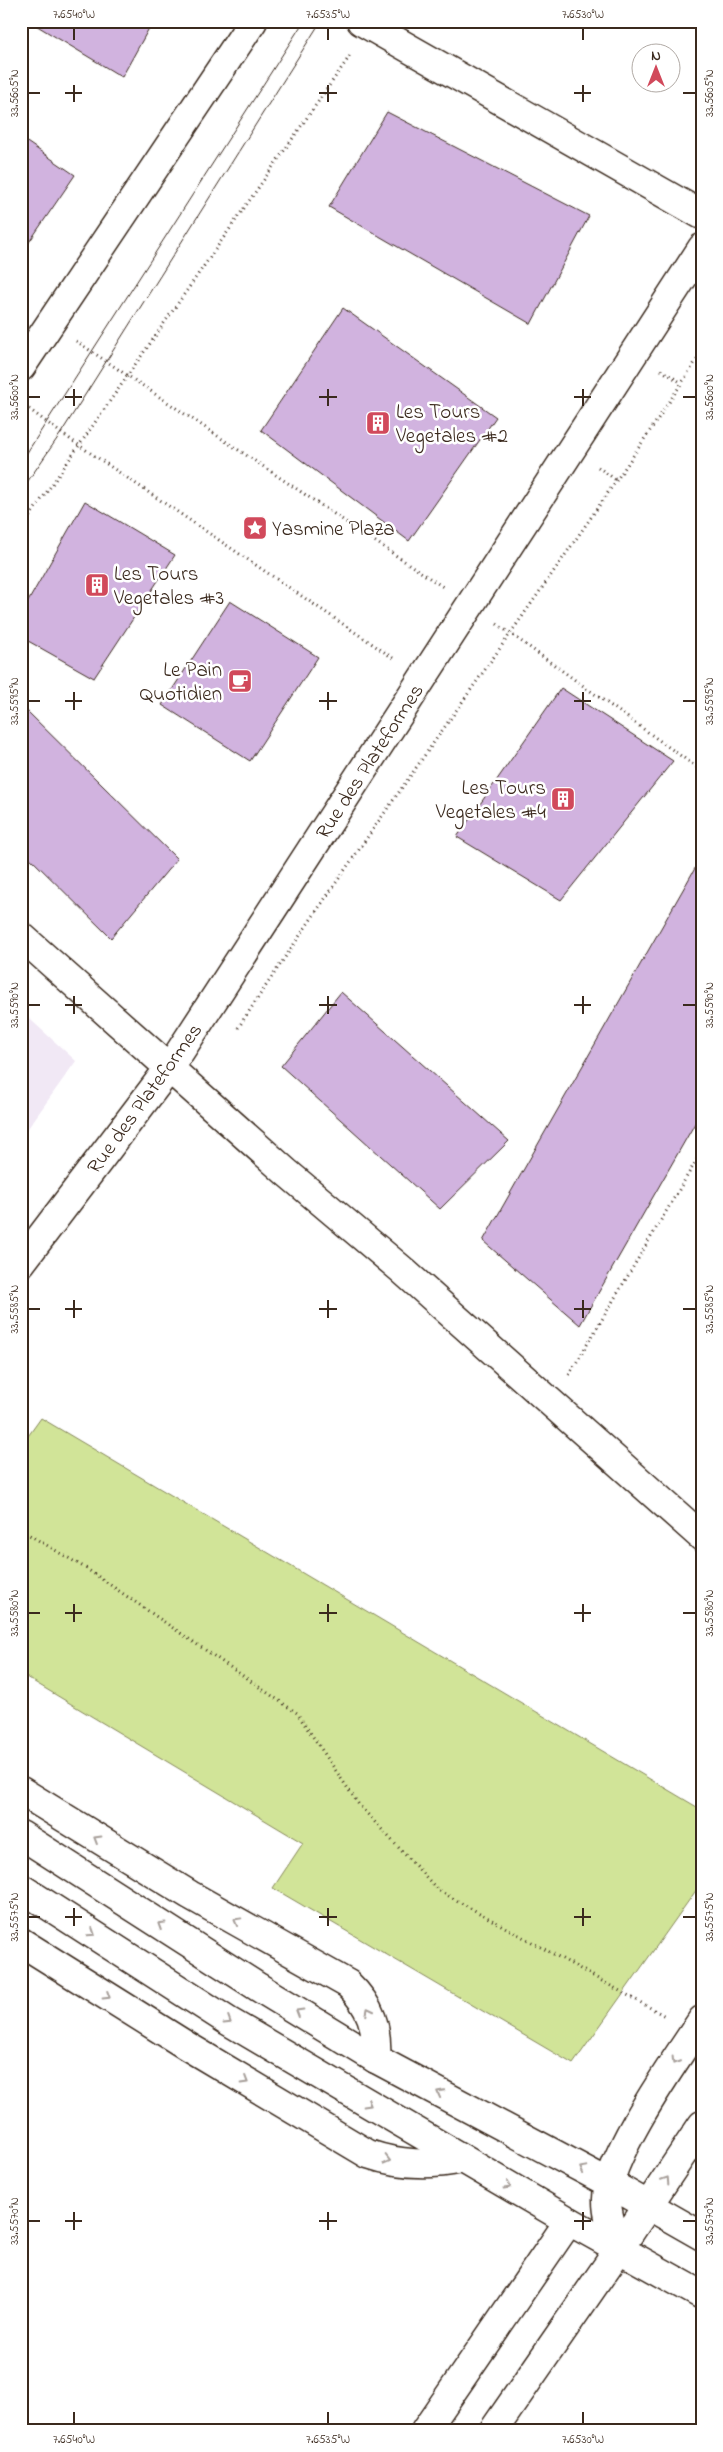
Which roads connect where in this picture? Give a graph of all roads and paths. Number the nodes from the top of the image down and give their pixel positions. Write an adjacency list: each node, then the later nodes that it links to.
1 (253, 21): 5 (street)
2 (366, 24): 3 (street); 8 (path)
3 (702, 214)
4 (702, 248): 12 (street, Rue des Plateformes)
5 (51, 323): 7 (street); 8 (path)
6 (702, 352): 13 (path)
7 (21, 367)
8 (127, 375): 10 (path); 12 (path)
9 (21, 403): 10 (path)
10 (78, 444): 11 (path); 14 (path)
11 (21, 529)
12 (470, 605): 13 (path); 14 (street, Rue des Plateformes)
13 (509, 633): 15 (path); 17 (path)
14 (423, 678): 18 (street, Rue des Plateformes)
15 (702, 771)
16 (21, 936): 18 (street)
17 (235, 1033)
18 (170, 1066): 20 (street, Rue des Plateformes); 21 (street)
19 (702, 1151): 21 (path)
20 (21, 1263)
21 (552, 1403): 23 (street)
22 (21, 1530): 28 (path)
23 (702, 1537)
24 (21, 1791): 29 (street, one-way to 24)
25 (21, 1835): 29 (street, one-way to 25)
26 (21, 1888): 31 (street, one-way to 31)
27 (21, 1942): 31 (street, one-way to 31)
28 (698, 2026): 32 (street, one-way to 32)
29 (376, 2058): 32 (street, one-way to 29)
30 (702, 2125): 33 (street, one-way to 30)
31 (462, 2159): 34 (street, one-way to 34)
32 (608, 2182): 33 (street); 36 (street)
33 (648, 2206): 35 (street); 36 (street)
34 (569, 2221): 36 (street); 38 (street)
35 (702, 2236)
36 (619, 2249): 37 (street); 39 (street)
37 (702, 2296)
38 (425, 2431)
39 (493, 2431)

